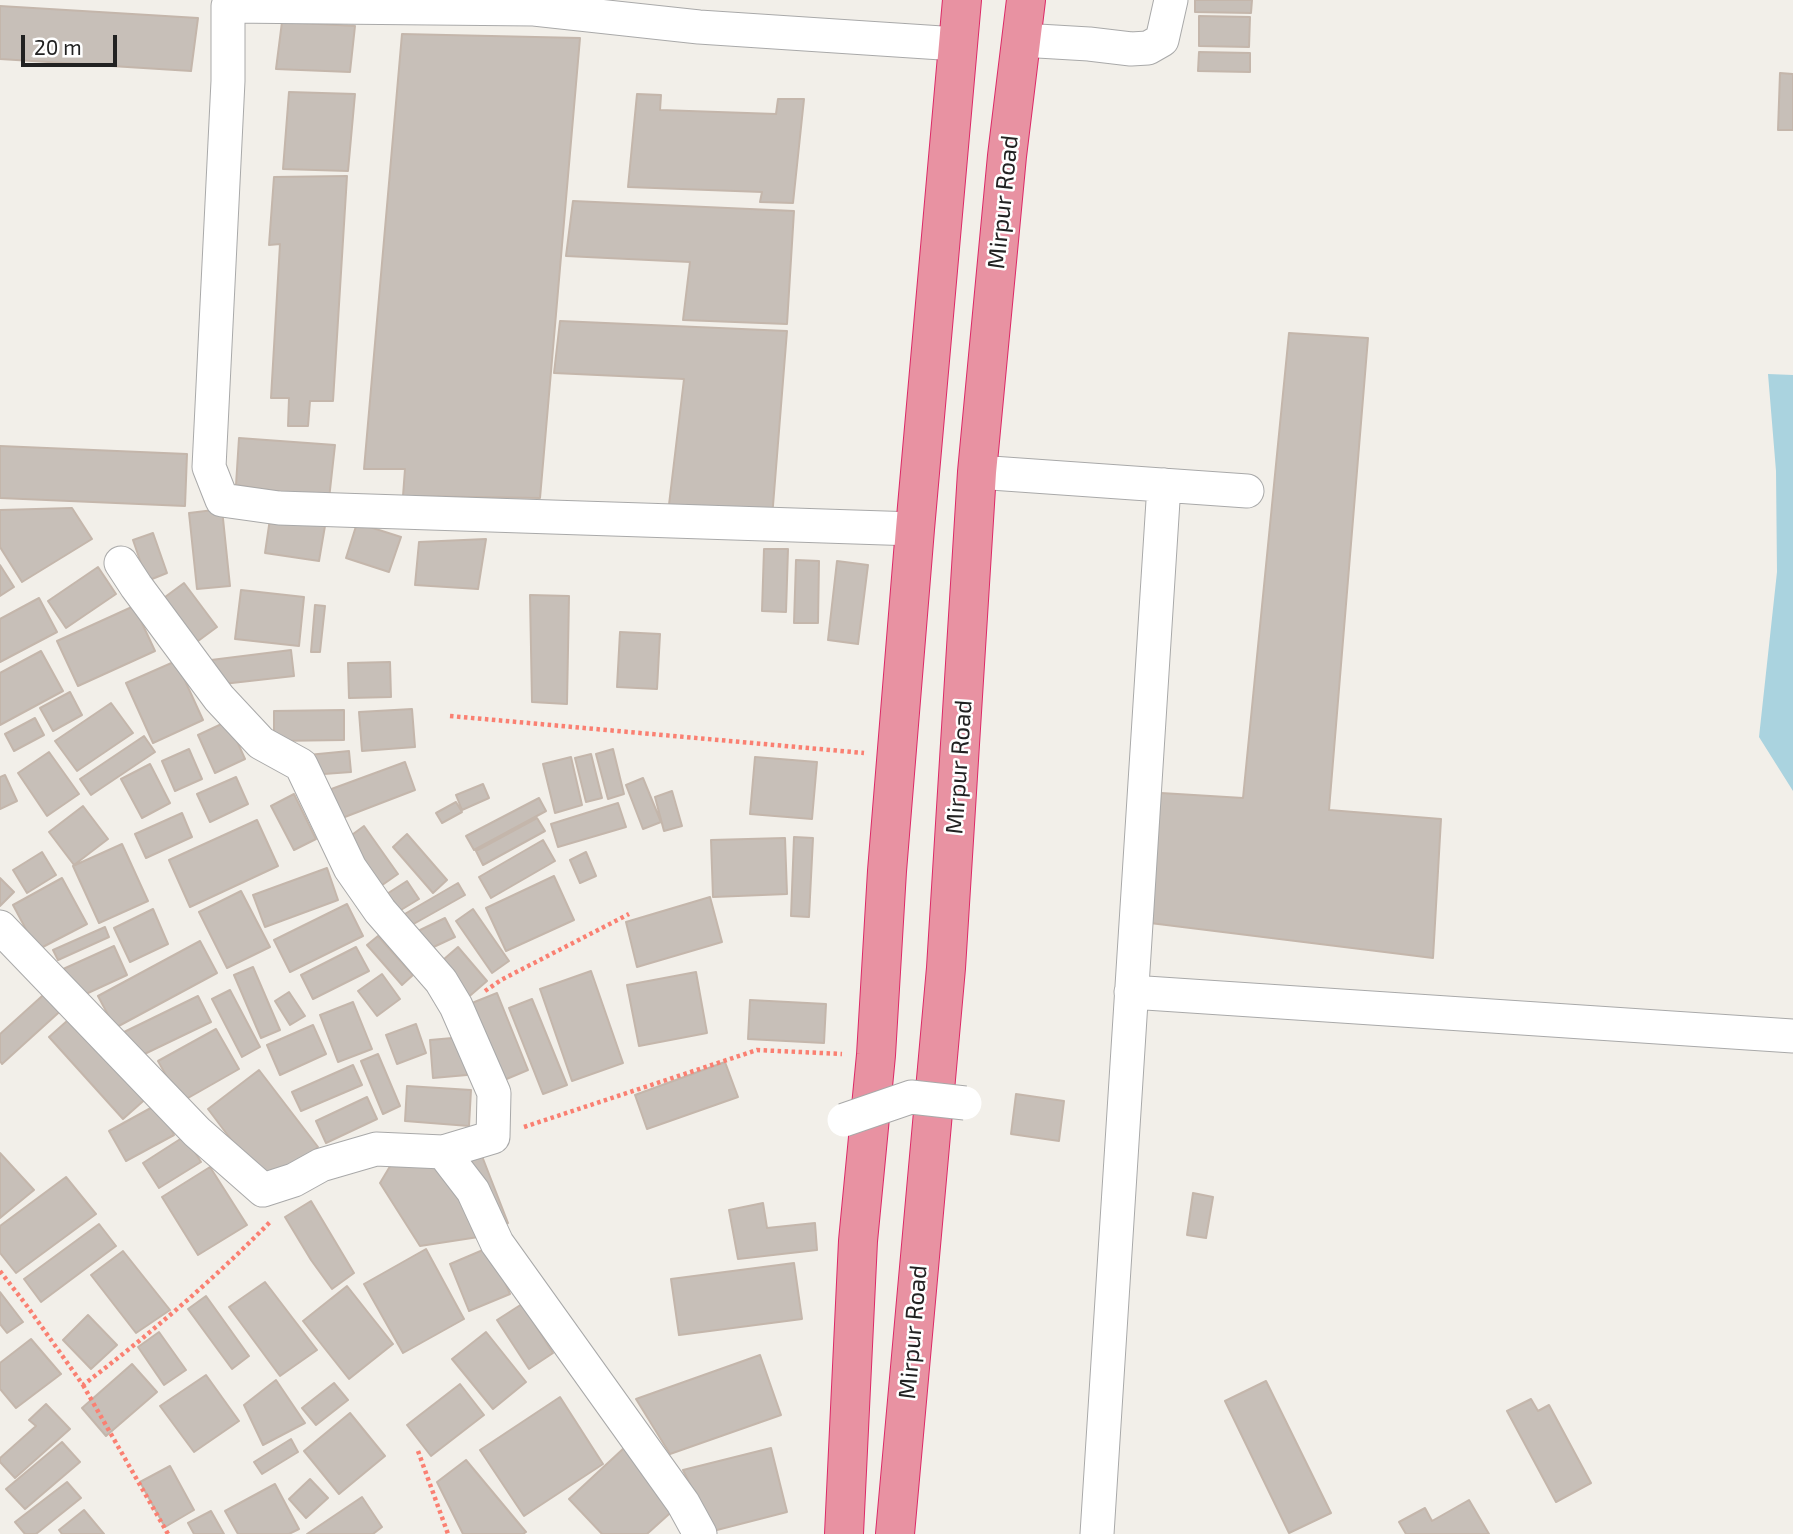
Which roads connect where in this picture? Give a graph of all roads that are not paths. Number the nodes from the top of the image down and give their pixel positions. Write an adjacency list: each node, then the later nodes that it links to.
1 (962, 0): 6 (highway)
2 (1026, 0): 5 (highway, Mirpur Road)
3 (1171, 0): 5 (street)
4 (545, 4): 6 (street); 10 (street)
5 (1021, 40): 7 (highway, Mirpur Road)
6 (957, 44): 10 (highway)
7 (977, 472): 8 (street); 20 (highway, Mirpur Road)
8 (1164, 485): 9 (street); 13 (street)
9 (1247, 491)
10 (915, 529): 19 (highway)
11 (121, 563): 17 (street)
12 (0, 927): 17 (street)
13 (1131, 992): 14 (street); 21 (street)
14 (1793, 1036)
15 (965, 1103): 16 (street, bridge)
16 (844, 1120)
17 (443, 1152): 18 (street)
18 (701, 1534)
19 (844, 1534)
20 (895, 1534)
21 (1097, 1534)

